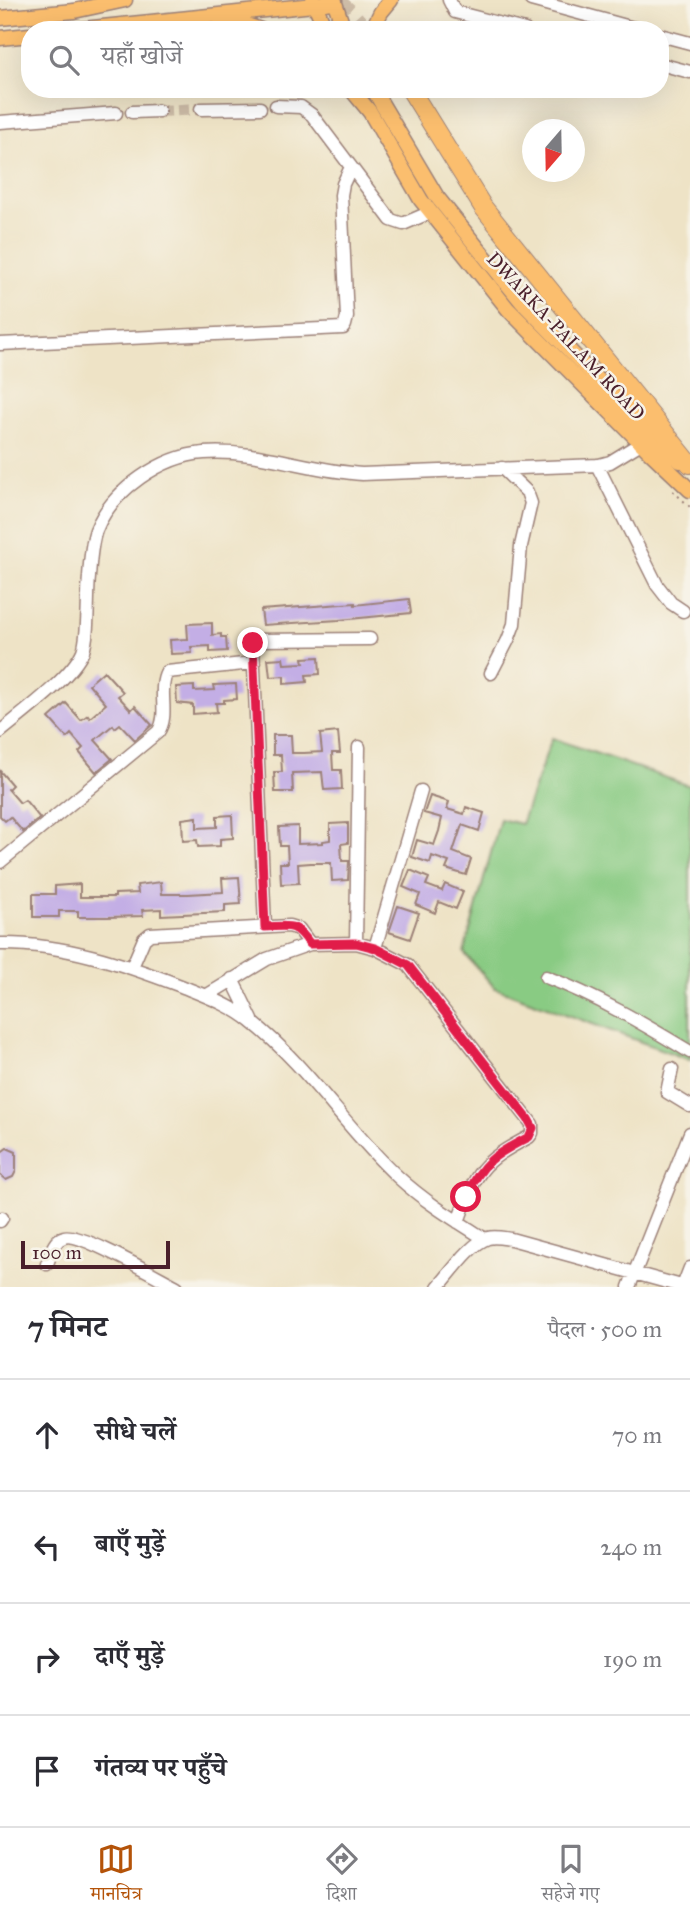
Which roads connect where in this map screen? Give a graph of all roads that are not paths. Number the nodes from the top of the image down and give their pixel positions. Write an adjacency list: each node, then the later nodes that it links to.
1 (125, 0): 8 (main road)
2 (336, 0): 6 (main road); 12 (main road)
3 (391, 0): 13 (main road)
4 (449, 0): 14 (street)
5 (531, 0): 15 (street)
6 (313, 2): 7 (main road); 11 (main road)
7 (194, 16): 9 (main road); 10 (main road)
8 (0, 18)
9 (151, 21)
10 (234, 21)
11 (322, 21)
12 (342, 21)
13 (376, 21)
14 (490, 21)
15 (608, 21)
16 (21, 36): 18 (main road)
17 (669, 37): 19 (street)
18 (0, 38)
19 (690, 43)
20 (669, 66): 21 (street)
21 (690, 72)
22 (359, 98): 33 (main road, DWARKA-PALAM ROAD)
23 (378, 98): 39 (main road)
24 (416, 98): 36 (highway)
25 (276, 106): 32 (street)
26 (260, 108): 27 (street)
27 (201, 109)
28 (159, 111): 29 (street)
29 (132, 112)
30 (116, 113): 31 (street)
31 (0, 122)
32 (351, 167): 33 (street); 34 (street)
33 (431, 212): 35 (main road, DWARKA-PALAM ROAD)
34 (0, 344)
35 (641, 443): 37 (street); 40 (main road, DWARKA-PALAM ROAD)
36 (690, 464)
37 (597, 465): 38 (street); 41 (street)
38 (502, 468): 44 (street); 45 (street)
39 (690, 470)
40 (690, 490)
41 (683, 611)
42 (370, 639): 43 (street)
43 (253, 663): 48 (street); 49 (street)
44 (491, 673)
45 (0, 732)
46 (359, 747): 51 (street)
47 (421, 792): 53 (street)
48 (0, 862)
49 (265, 927): 52 (street); 54 (street)
50 (0, 943): 54 (street)
51 (356, 943): 52 (street); 53 (street)
52 (310, 944): 56 (street)
53 (375, 948): 63 (street)
54 (132, 968): 57 (street)
55 (545, 977): 59 (street)
56 (232, 979): 57 (street); 58 (street)
57 (206, 996): 58 (street)
58 (254, 1023): 63 (street)
59 (690, 1052)
60 (672, 1069): 61 (street)
61 (690, 1106)
62 (690, 1133): 67 (street)
63 (458, 1222): 64 (street)
64 (485, 1239): 67 (street); 69 (street)
65 (47, 1264): 68 (street)
66 (690, 1268): 71 (street)
67 (635, 1273): 70 (street); 71 (street)
68 (177, 1287)
69 (438, 1287)
70 (629, 1287)
71 (684, 1287)

